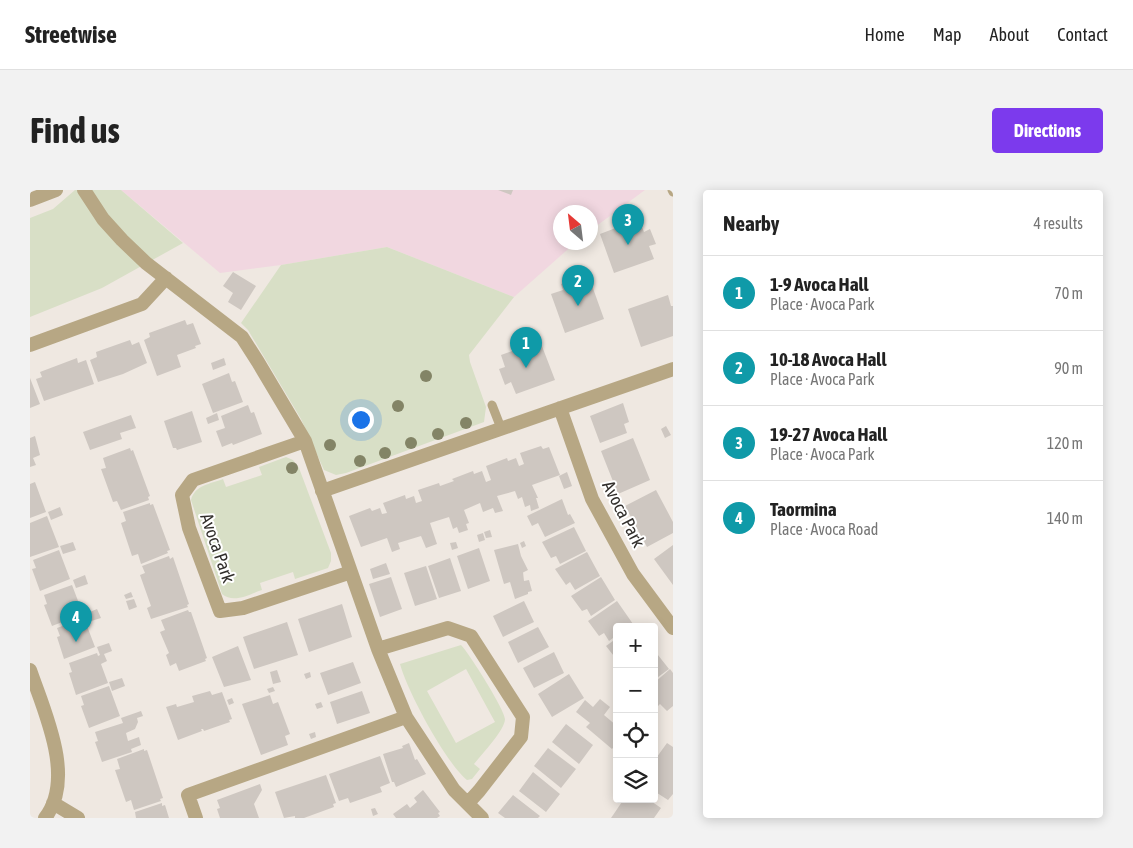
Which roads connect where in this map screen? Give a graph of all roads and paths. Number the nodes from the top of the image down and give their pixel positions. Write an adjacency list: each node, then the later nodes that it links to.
1 (56, 190): 3 (street)
2 (84, 190): 4 (street)
3 (30, 200)
4 (166, 278): 5 (street); 10 (street)
5 (30, 345)
6 (673, 369): 8 (street)
7 (492, 405): 9 (lane)
8 (560, 408): 9 (street); 13 (street, Avoca Park)
9 (500, 428): 11 (street)
10 (305, 442): 11 (street); 12 (street, Avoca Park)
11 (322, 491): 12 (street)
12 (351, 572): 14 (street)
13 (673, 628)
14 (378, 649): 16 (street); 18 (street)
15 (30, 670): 17 (street)
16 (406, 716): 18 (street); 21 (street)
17 (53, 803): 19 (street); 20 (street)
18 (468, 803): 22 (street)
19 (46, 818)
20 (78, 818)
21 (196, 818)
22 (482, 818)

